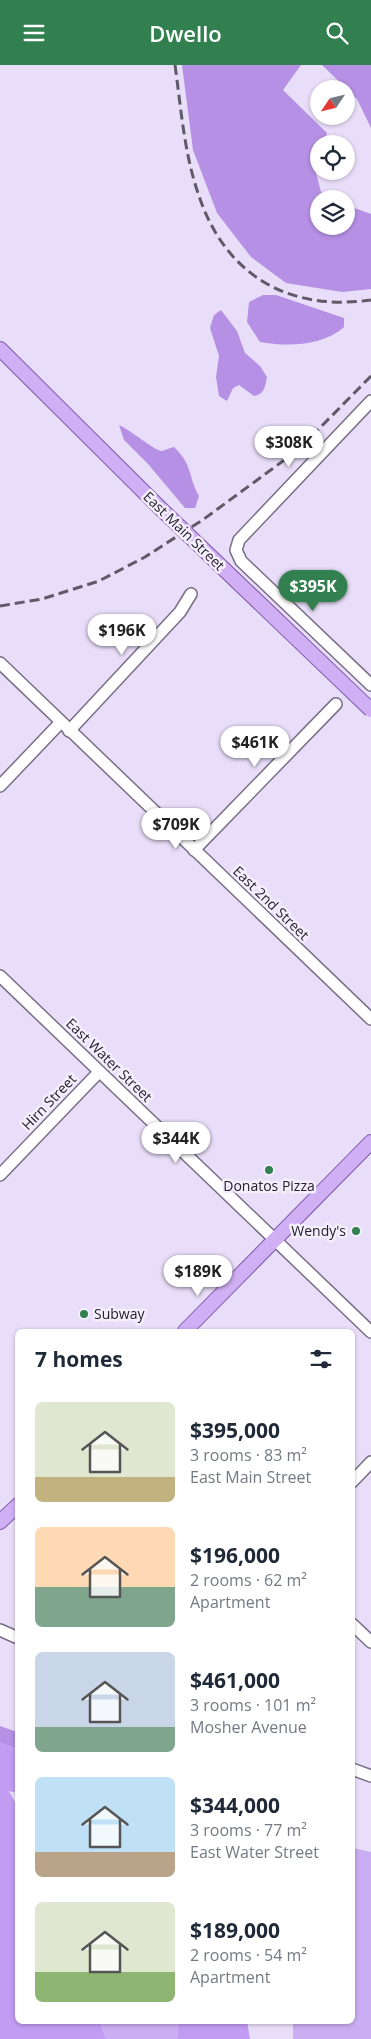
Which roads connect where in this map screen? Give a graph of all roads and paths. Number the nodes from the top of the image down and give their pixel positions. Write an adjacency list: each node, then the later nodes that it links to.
1 (0, 349): 7 (main road, East Main Street, bridge)
2 (371, 401): 5 (street, East Main Street)
3 (192, 594): 8 (street)
4 (0, 663): 8 (street, East 2nd Street)
5 (371, 685)
6 (336, 704): 10 (street)
7 (371, 710)
8 (65, 727): 9 (street); 10 (street, East 2nd Street)
9 (0, 786)
10 (194, 850): 12 (street, East 2nd Street)
11 (0, 976): 13 (street, East Water Street)
12 (371, 1019)
13 (100, 1072): 15 (street, Hirn Street); 16 (street, East Water Street)
14 (371, 1142): 16 (main road)
15 (0, 1175)
16 (275, 1239): 17 (main road); 18 (street, East Water Street)
17 (187, 1329)
18 (371, 1332)
19 (371, 1462): 20 (street)
20 (355, 1478)
21 (15, 1508): 22 (main road)
22 (0, 1522)
23 (355, 1627): 26 (street)
24 (0, 1630): 25 (street)
25 (15, 1637)
26 (371, 1642)
27 (355, 1770): 28 (street)
28 (371, 1776)

